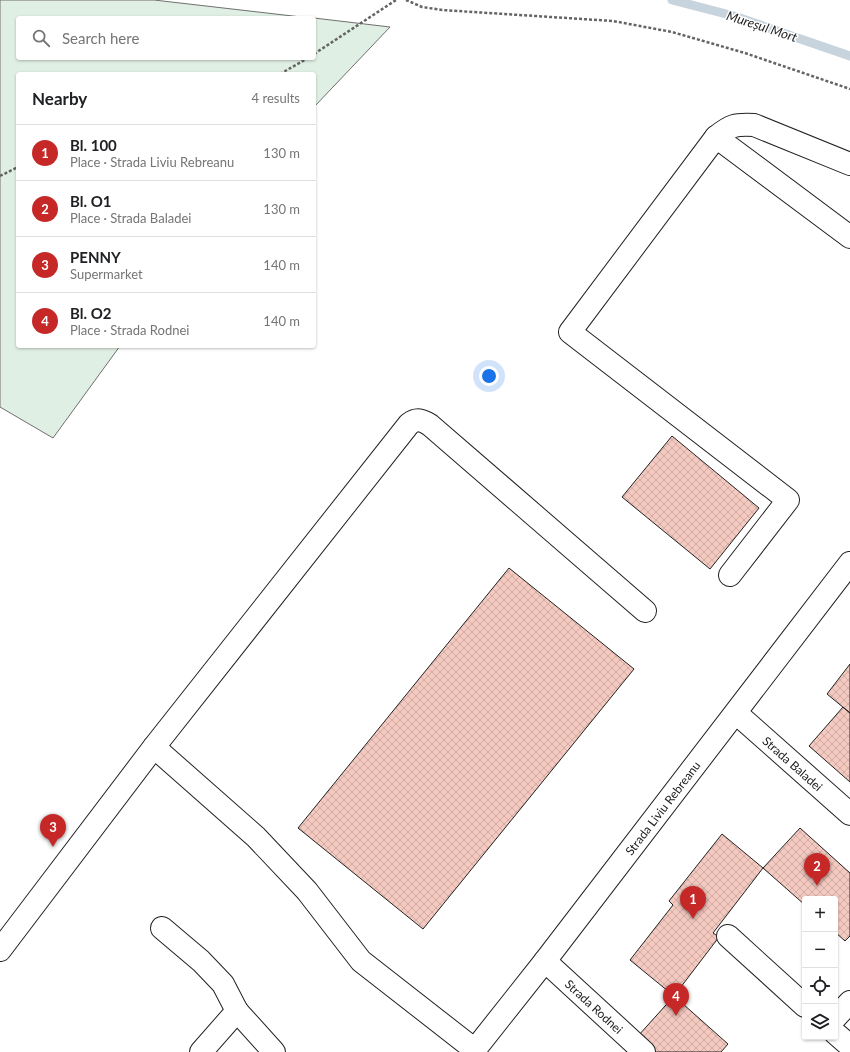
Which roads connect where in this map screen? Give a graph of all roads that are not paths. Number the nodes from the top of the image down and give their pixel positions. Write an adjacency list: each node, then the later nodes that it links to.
1 (716, 137): 2 (street); 3 (street); 5 (street)
2 (850, 164)
3 (850, 237)
4 (850, 563): 7 (street, Strada Liviu Rebreanu)
5 (730, 575)
6 (645, 611): 8 (street)
7 (736, 713): 9 (street, Strada Baladei); 13 (street, Strada Liviu Rebreanu)
8 (154, 747): 12 (street); 20 (street)
9 (850, 814)
10 (162, 928): 16 (street)
11 (728, 936): 15 (street)
12 (0, 950)
13 (545, 960): 20 (street, Strada Liviu Rebreanu); 23 (street, Strada Rodnei)
14 (850, 1002): 17 (street)
15 (803, 1004)
16 (237, 1011): 21 (street); 22 (street)
17 (838, 1015)
18 (838, 1036): 19 (street)
19 (850, 1046)
20 (474, 1051)
21 (201, 1052)
22 (274, 1052)
23 (644, 1052)

